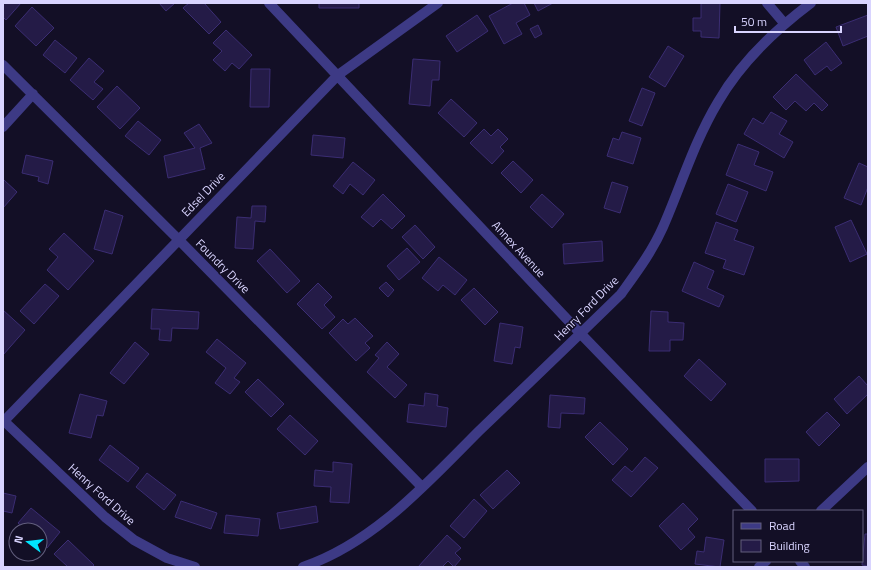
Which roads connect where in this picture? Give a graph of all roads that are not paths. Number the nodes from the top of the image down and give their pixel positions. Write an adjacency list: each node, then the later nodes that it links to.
1 (269, 3): 7 (street, Annex Avenue)
2 (438, 3): 7 (street, Edsel Drive)
3 (767, 3): 5 (street)
4 (810, 3): 5 (street, Henry Ford Drive)
5 (784, 23): 11 (street, Henry Ford Drive)
6 (3, 65): 8 (street, Foundry Drive)
7 (338, 75): 10 (street, Edsel Drive); 11 (street, Annex Avenue)
8 (33, 94): 9 (street); 10 (street, Foundry Drive)
9 (3, 127)
10 (178, 239): 12 (street, Edsel Drive); 14 (street, Foundry Drive)
11 (580, 333): 14 (street, Henry Ford Drive); 15 (street, Annex Avenue)
12 (4, 422): 17 (street, Henry Ford Drive)
13 (868, 467): 16 (street)
14 (422, 487): 18 (street, Henry Ford Drive)
15 (751, 510)
16 (822, 510)
17 (194, 567)
18 (303, 567)

